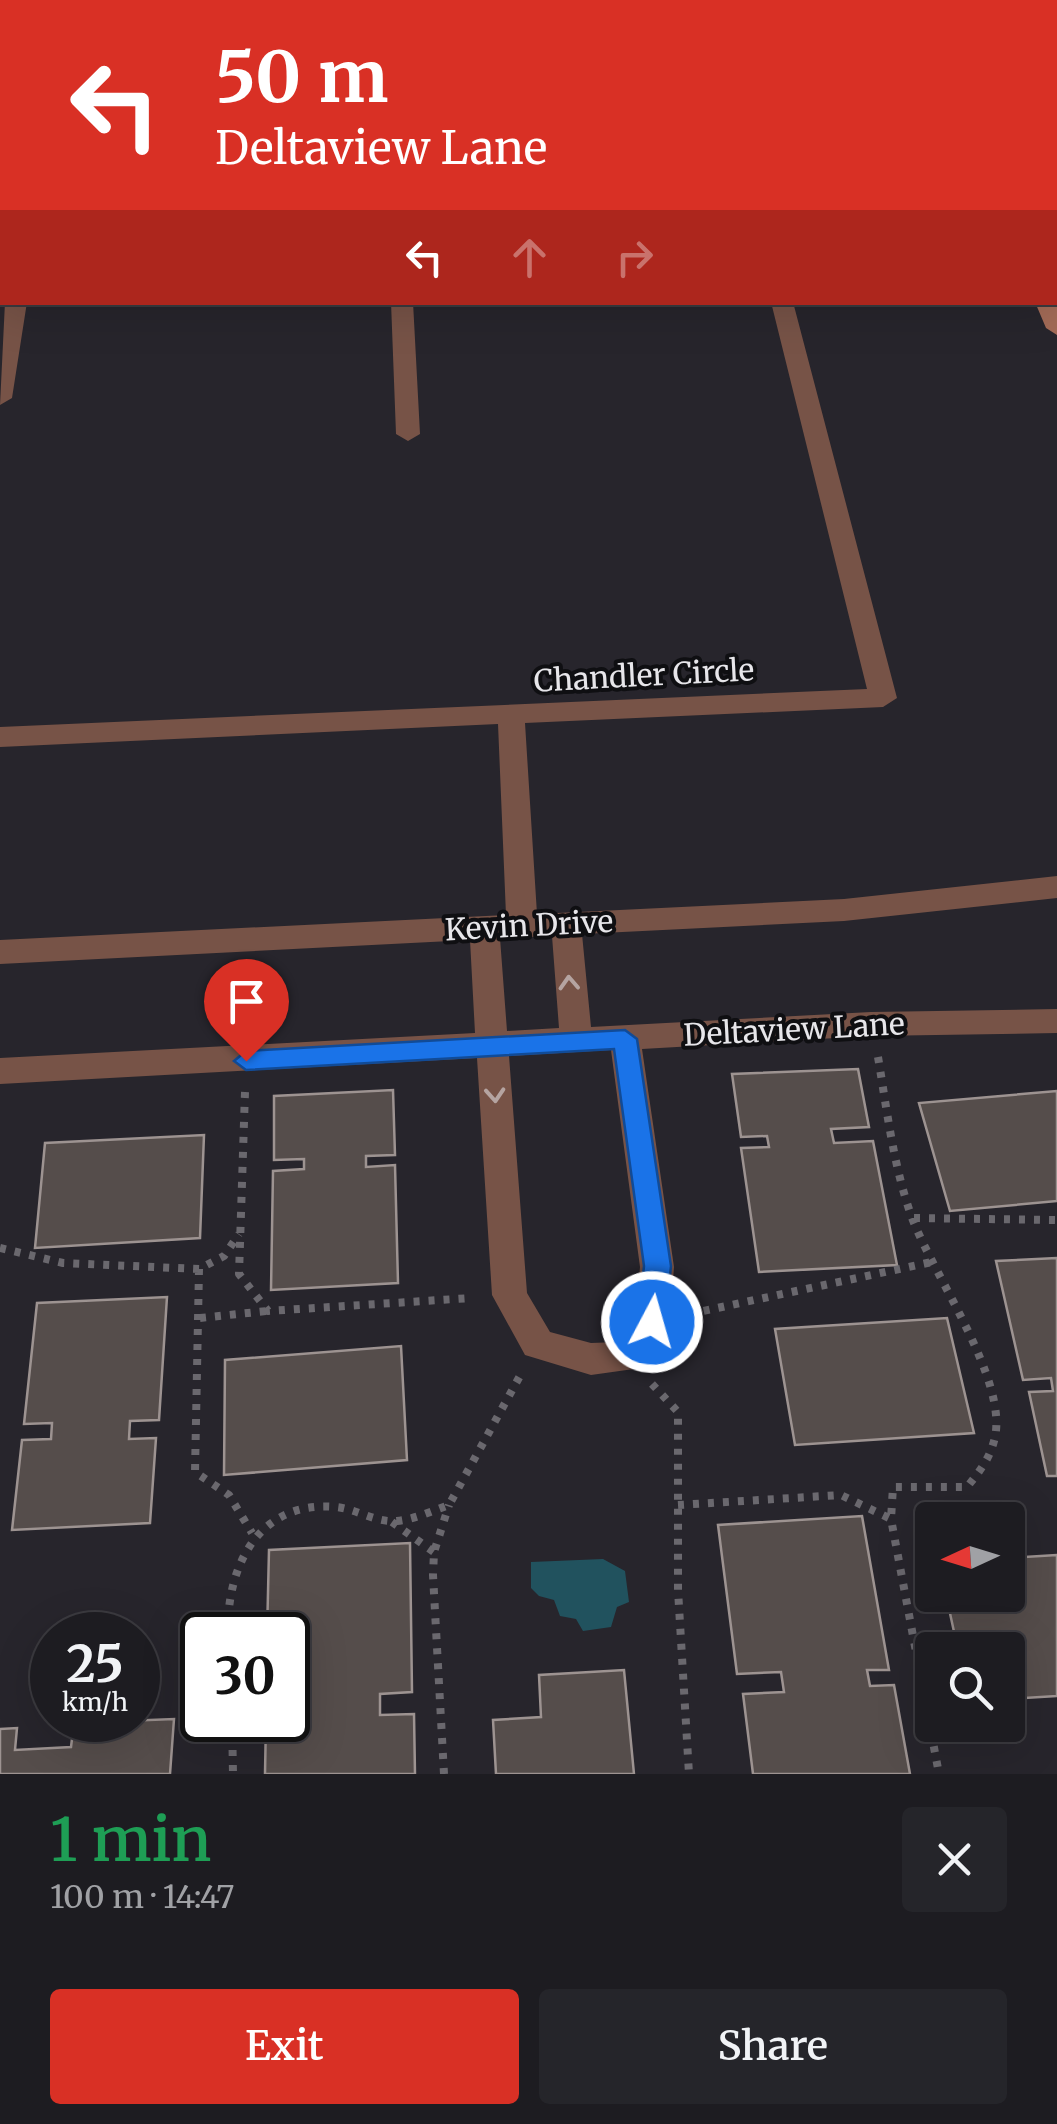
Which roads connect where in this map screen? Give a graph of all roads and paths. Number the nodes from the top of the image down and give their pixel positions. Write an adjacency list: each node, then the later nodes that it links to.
1 (402, 305): 5 (street)
2 (783, 305): 6 (street, Chandler Circle)
3 (10, 312): 4 (street)
4 (0, 398)
5 (408, 434)
6 (511, 715): 7 (street, Chandler Circle); 10 (street)
7 (0, 737)
8 (1057, 887): 9 (street, Kevin Drive)
9 (566, 924): 10 (street, Kevin Drive); 16 (street, one-way to 9)
10 (522, 926): 11 (street, Kevin Drive)
11 (484, 928): 12 (street, Kevin Drive); 17 (street)
12 (0, 952)
13 (1057, 1021): 14 (street, Deltaview Lane)
14 (871, 1024): 15 (street, Deltaview Lane); 20 (path)
15 (625, 1039): 16 (street, Deltaview Lane); 29 (street)
16 (576, 1042): 17 (street, Deltaview Lane)
17 (491, 1047): 18 (street, Deltaview Lane); 26 (street, one-way to 26)
18 (246, 1061): 19 (street, Deltaview Lane); 22 (path)
19 (0, 1071)
20 (914, 1218): 21 (path); 24 (path)
21 (1057, 1220)
22 (240, 1233): 25 (path); 27 (path)
23 (0, 1248): 25 (path)
24 (932, 1262): 29 (path); 34 (path)
25 (199, 1269): 28 (path)
26 (510, 1296): 27 (path); 30 (street)
27 (268, 1311): 28 (path)
28 (200, 1318): 36 (path)
29 (652, 1322): 31 (street)
30 (538, 1344): 31 (street); 32 (path)
31 (628, 1357): 33 (path)
32 (449, 1505): 35 (path); 37 (path)
33 (678, 1505): 34 (path); 42 (path)
34 (890, 1518): 43 (path)
35 (392, 1522): 36 (path); 37 (path)
36 (252, 1533): 38 (path)
37 (434, 1552): 41 (path)
38 (227, 1612)
39 (232, 1742): 40 (path)
40 (233, 1774)
41 (444, 1774)
42 (689, 1774)
43 (939, 1774)

